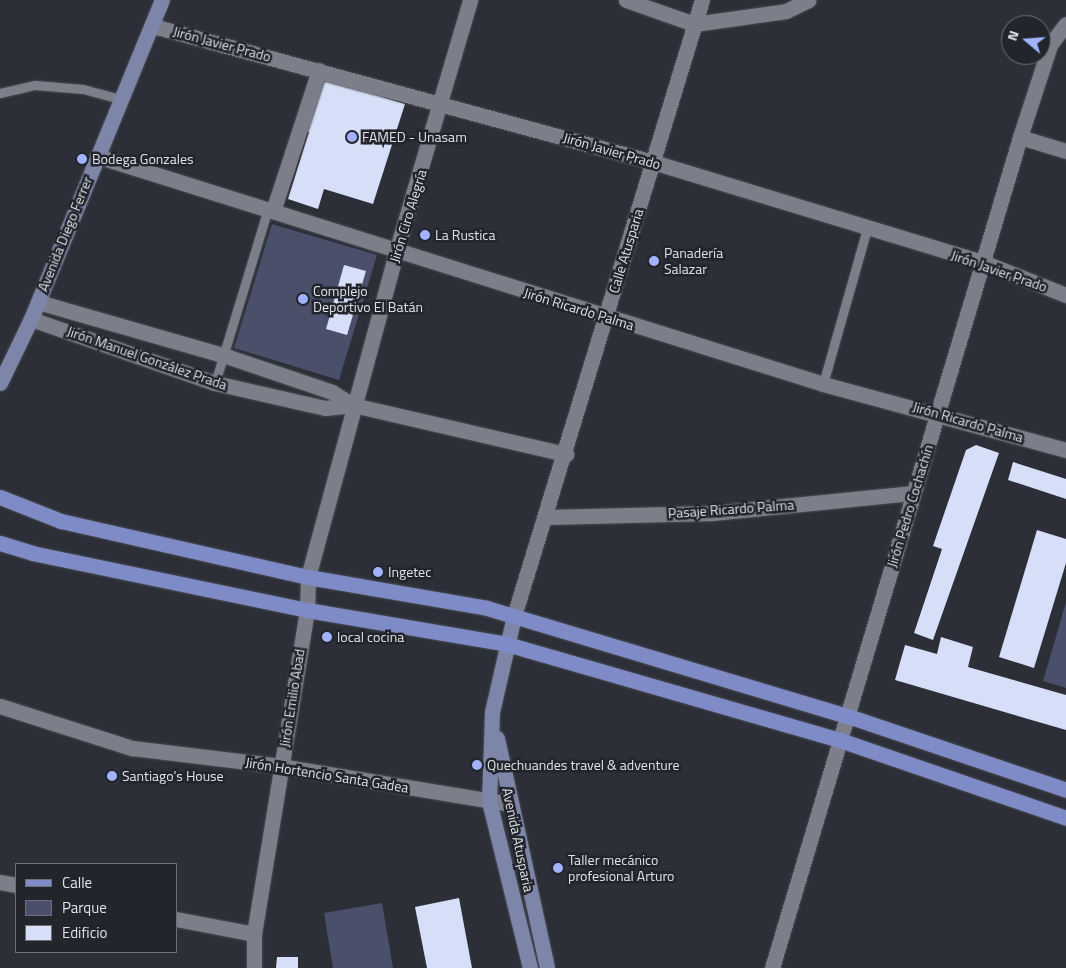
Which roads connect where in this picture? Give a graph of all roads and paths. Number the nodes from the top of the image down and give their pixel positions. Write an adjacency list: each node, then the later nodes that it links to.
1 (162, 0): 8 (main road, Avenida Diego Ferrer)
2 (470, 0): 12 (street, Jirón Ciro Alegría)
3 (626, 0): 6 (street)
4 (702, 0): 6 (street, Calle Atusparia)
5 (809, 0): 6 (street)
6 (694, 24): 16 (street, Calle Atusparia)
7 (1066, 24): 13 (street, Jirón Pedro Cochachín)
8 (153, 26): 9 (street, Jirón Javier Prado); 11 (main road, Avenida Diego Ferrer)
9 (319, 70): 12 (street, Jirón Javier Prado); 17 (street)
10 (0, 93): 11 (lane)
11 (120, 99): 15 (main road, Avenida Diego Ferrer)
12 (442, 103): 16 (street, Jirón Javier Prado); 19 (street, Jirón Ciro Alegría)
13 (1020, 136): 14 (street); 20 (street, Jirón Pedro Cochachín)
14 (1066, 151)
15 (96, 156): 17 (street, Jirón Ricardo Palma); 22 (main road, Avenida Diego Ferrer)
16 (653, 162): 18 (street, Jirón Javier Prado); 23 (street, Calle Atusparia)
17 (270, 210): 19 (street, Jirón Ricardo Palma); 25 (lane)
18 (868, 229): 20 (street, Jirón Javier Prado); 28 (lane)
19 (396, 252): 23 (street, Jirón Ricardo Palma); 29 (street, Jirón Ciro Alegría)
20 (985, 263): 21 (street, Jirón Javier Prado); 30 (street, Jirón Pedro Cochachín)
21 (1066, 295)
22 (38, 302): 24 (main road, Avenida Diego Ferrer); 25 (street, Jirón Manuel González Prada)
23 (606, 317): 28 (street, Jirón Ricardo Palma); 32 (street, Calle Atusparia)
24 (31, 319): 26 (main road, Avenida Diego Ferrer); 27 (street, Jirón Manuel González Prada)
25 (223, 355): 27 (lane); 29 (street, Jirón Manuel González Prada)
26 (0, 383)
27 (215, 383): 29 (street, Jirón Manuel González Prada)
28 (823, 384): 30 (street, Jirón Ricardo Palma)
29 (353, 405): 32 (street, Jirón Manuel González Prada); 37 (street, Jirón Ciro Alegría)
30 (939, 413): 31 (street, Jirón Ricardo Palma); 33 (street, Jirón Pedro Cochachín)
31 (1066, 450)
32 (566, 454): 35 (street, Calle Atusparia)
33 (914, 493): 35 (street, Pasaje Ricardo Palma); 43 (street, Jirón Pedro Cochachín)
34 (0, 497): 37 (main road)
35 (547, 517): 39 (street, Calle Atusparia)
36 (0, 543): 38 (main road)
37 (308, 577): 38 (street, Jirón Emilio Abad); 39 (main road)
38 (307, 610): 40 (main road); 45 (street, Jirón Emilio Abad)
39 (514, 616): 40 (main road, Avenida Atusparia); 43 (main road)
40 (507, 644): 42 (main road, Avenida Atusparia); 44 (main road)
41 (0, 706): 45 (street, Jirón Hortencio Santa Gadea)
42 (492, 712): 47 (main road, Avenida Atusparia); 48 (main road, Avenida Atusparia)
43 (848, 716): 44 (street, Jirón Pedro Cochachín); 46 (main road)
44 (840, 740): 49 (main road); 57 (street, Jirón Pedro Cochachín)
45 (281, 766): 47 (street, Jirón Hortencio Santa Gadea); 53 (street, Jirón Emilio Abad)
46 (1066, 790)
47 (489, 801): 48 (street, Jirón Hortencio Santa Gadea); 55 (main road, Avenida Atusparia)
48 (510, 804): 56 (main road, Avenida Atusparia)
49 (1066, 818)
50 (0, 882): 51 (street)
51 (15, 886)
52 (178, 919): 53 (street)
53 (254, 934): 54 (street, Jirón Emilio Abad)
54 (254, 968)
55 (530, 968)
56 (547, 968)
57 (772, 968)

